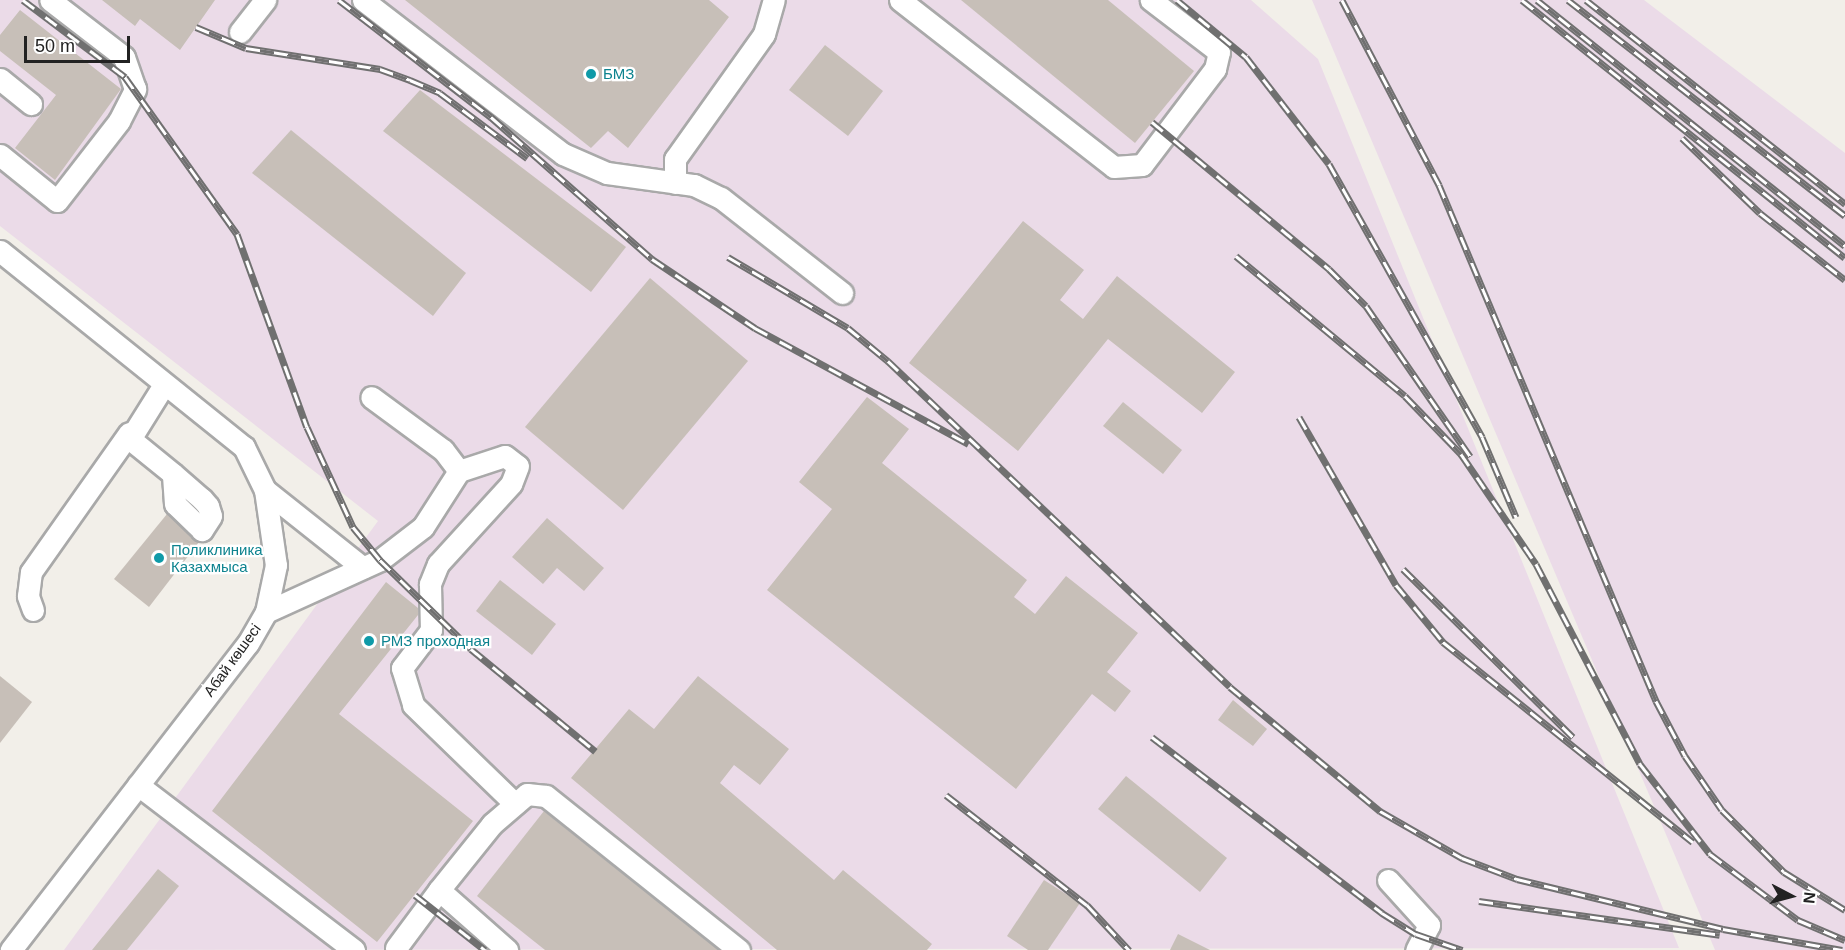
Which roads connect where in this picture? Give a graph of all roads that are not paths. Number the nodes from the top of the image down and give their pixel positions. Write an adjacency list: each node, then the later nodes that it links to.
1 (50, 0): 10 (street)
2 (265, 0): 7 (street)
3 (363, 0): 11 (street)
4 (774, 0): 11 (street)
5 (900, 0): 6 (street)
6 (1151, 0)
7 (240, 32)
8 (0, 78): 9 (street)
9 (31, 104)
10 (0, 155)
11 (675, 183): 14 (street)
12 (0, 250): 20 (street, Абай көшесі)
13 (0, 267): 15 (street, Абай көшесі)
14 (842, 293)
15 (160, 391): 17 (street); 28 (street, Абай көшесі)
16 (371, 397): 18 (street)
17 (129, 433): 19 (street); 22 (street)
18 (459, 471): 21 (street); 25 (street)
19 (173, 474)
20 (266, 490): 21 (street); 23 (street, Абай көшесі)
21 (363, 568): 23 (street)
22 (33, 610)
23 (266, 612): 24 (street, Абай көшесі)
24 (138, 785): 30 (street, Абай көшесі); 31 (street)
25 (515, 804): 27 (street); 33 (street)
26 (1388, 880): 34 (street)
27 (439, 890): 29 (street); 32 (street)
28 (0, 946)
29 (396, 948)
30 (11, 950)
31 (354, 950)
32 (507, 950)
33 (739, 950)
34 (1416, 950)

